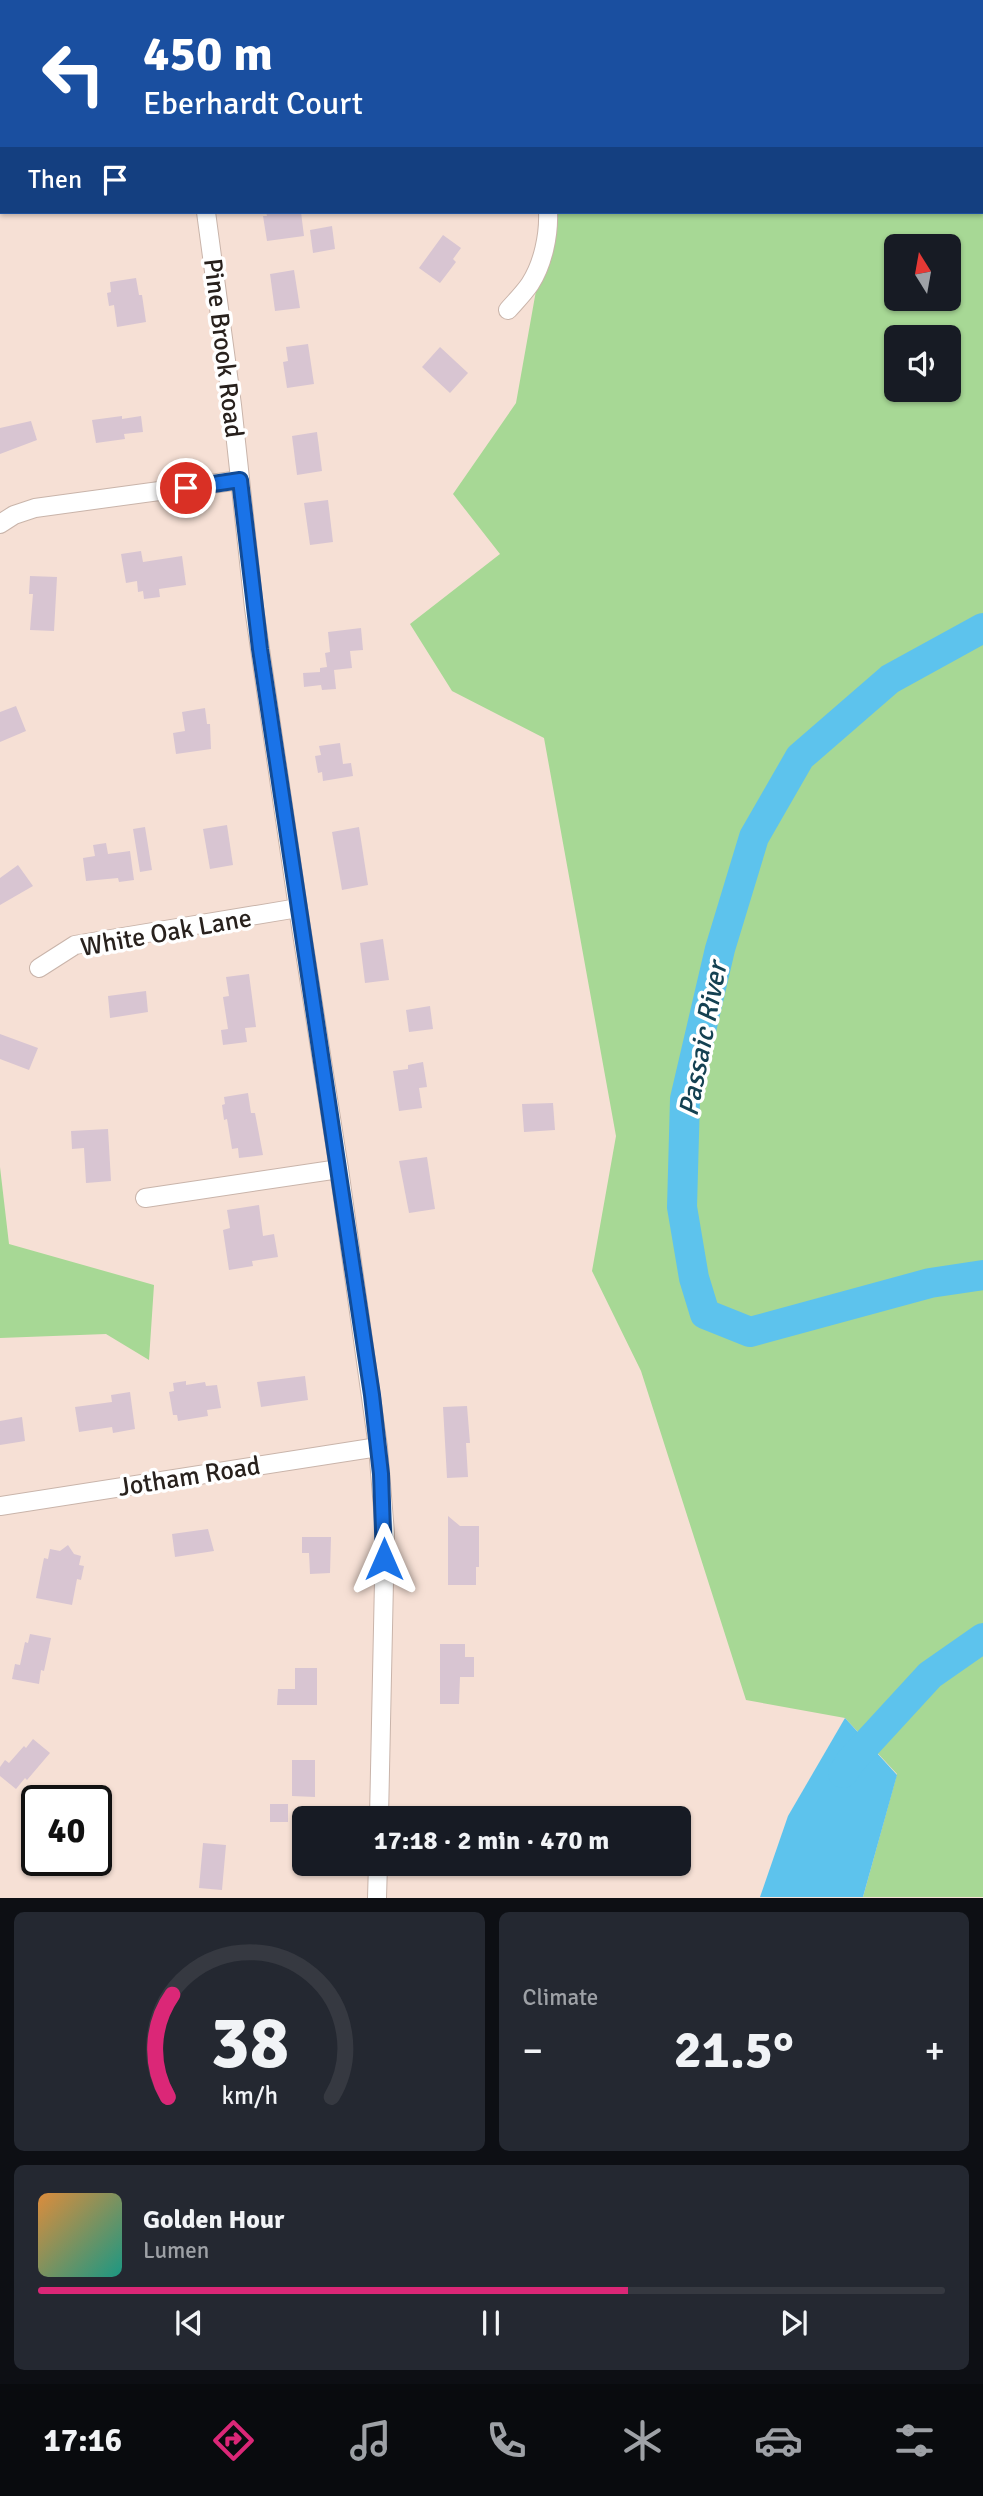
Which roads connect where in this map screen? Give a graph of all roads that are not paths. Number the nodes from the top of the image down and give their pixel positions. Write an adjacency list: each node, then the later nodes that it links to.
1 (206, 214): 4 (street, Pine Brook Road)
2 (548, 214): 3 (street)
3 (508, 310)
4 (240, 480): 5 (street); 6 (street, Pine Brook Road)
5 (0, 524)
6 (298, 908): 7 (street, White Oak Lane); 8 (street, Pine Brook Road)
7 (39, 968)
8 (339, 1168): 9 (street); 10 (street, Pine Brook Road)
9 (145, 1198)
10 (379, 1447): 11 (street, Jotham Road); 12 (street, Pine Brook Road)
11 (0, 1506)
12 (379, 1806)
13 (378, 1876): 14 (street)
14 (377, 1898)

